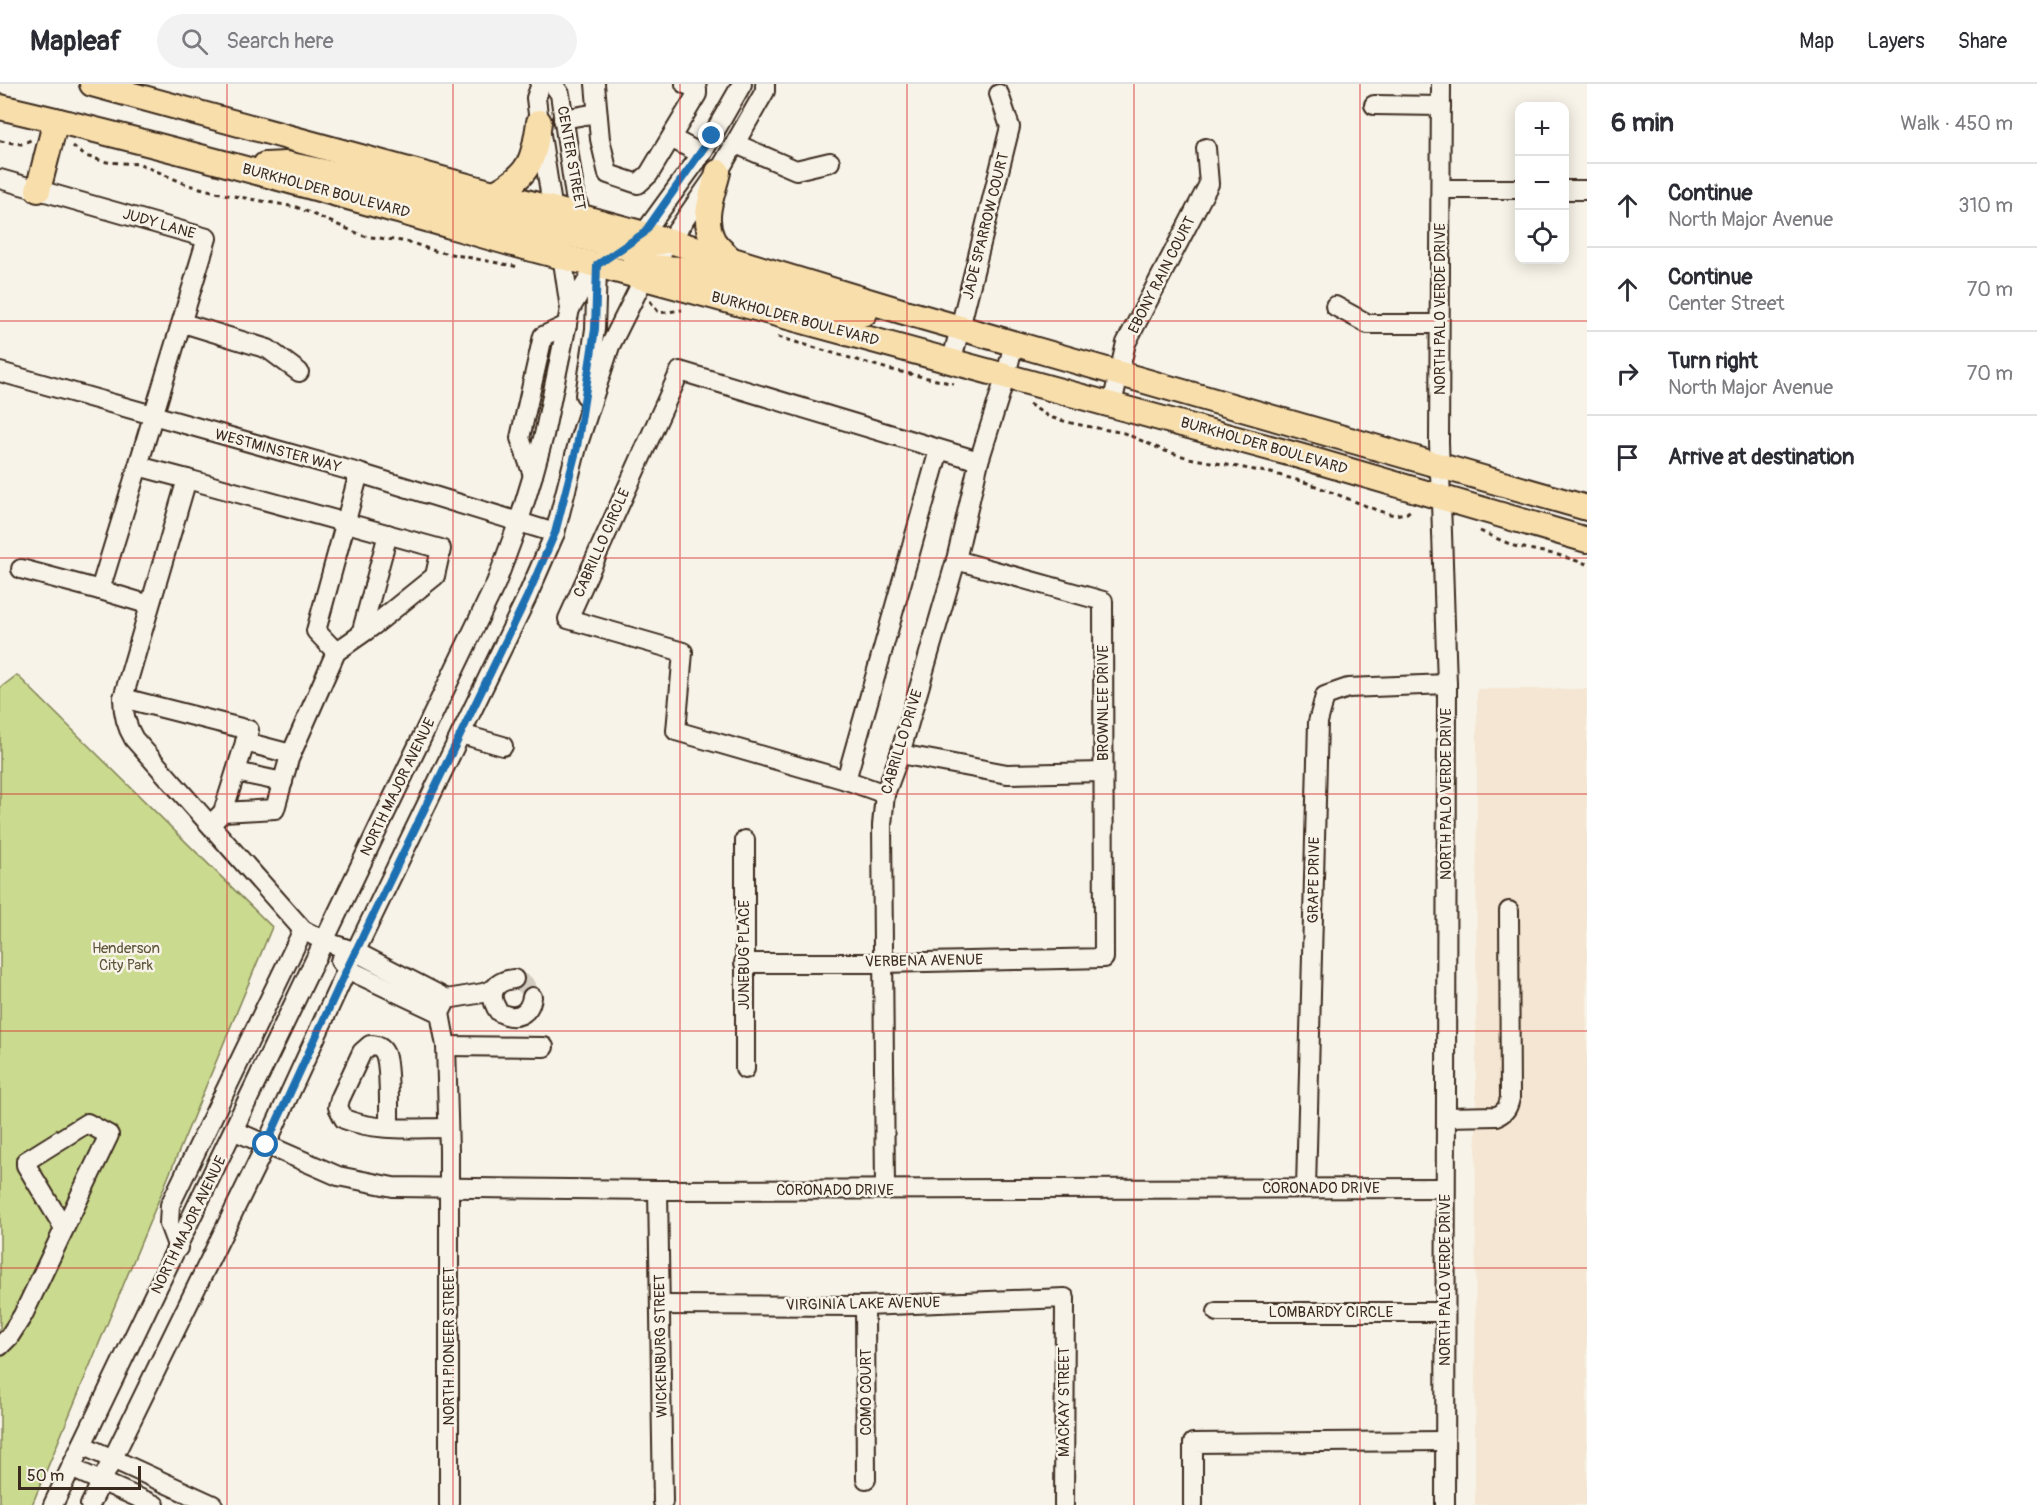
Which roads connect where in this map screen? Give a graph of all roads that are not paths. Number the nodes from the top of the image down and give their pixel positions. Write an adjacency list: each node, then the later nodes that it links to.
1 (92, 84): 30 (main road)
2 (541, 84): 16 (street, CENTER STREET)
3 (553, 84): 14 (street, CENTER STREET)
4 (595, 84): 13 (street)
5 (685, 84): 17 (street)
6 (742, 84): 20 (street, NORTH MAJOR AVENUE)
7 (765, 84): 18 (street)
8 (1441, 84): 11 (street, NORTH PALO VERDE DRIVE)
9 (999, 94): 45 (street, JADE SPARROW COURT)
10 (1374, 105): 11 (street)
11 (1441, 106): 25 (street, NORTH PALO VERDE DRIVE)
12 (0, 107): 15 (main road, BURKHOLDER BOULEVARD)
13 (597, 113): 14 (street); 17 (street)
14 (563, 119): 31 (street, CENTER STREET)
15 (56, 120): 22 (main road, BURKHOLDER BOULEVARD); 27 (main road)
16 (539, 122): 30 (main road); 32 (street, CENTER STREET)
17 (671, 138): 20 (street)
18 (736, 144): 21 (street); 23 (street)
19 (1206, 148): 50 (street, EBONY RAIN COURT)
20 (701, 154): 34 (street, NORTH MAJOR AVENUE)
21 (830, 162)
22 (236, 167): 32 (main road); 36 (main road, BURKHOLDER BOULEVARD)
23 (718, 172): 35 (street); 37 (main road)
24 (0, 179): 27 (street, JUDY LANE)
25 (1441, 189): 26 (street); 44 (street, NORTH PALO VERDE DRIVE)
26 (1515, 189)
27 (38, 190): 43 (street, JUDY LANE)
28 (1569, 190): 29 (street)
29 (1587, 190)
30 (495, 193): 32 (main road)
31 (581, 216): 32 (main road); 33 (street, CENTER STREET); 34 (main road)
32 (555, 219): 33 (main road); 36 (street, CENTER STREET)
33 (589, 239): 34 (main road); 38 (street, CENTER STREET)
34 (634, 240): 35 (main road); 38 (street, NORTH MAJOR AVENUE)
35 (670, 241): 37 (main road, BURKHOLDER BOULEVARD); 39 (street)
36 (563, 258): 38 (main road, BURKHOLDER BOULEVARD); 42 (street, CENTER STREET)
37 (731, 260): 41 (main road, BURKHOLDER BOULEVARD)
38 (597, 265): 39 (main road, BURKHOLDER BOULEVARD); 42 (street, NORTH MAJOR AVENUE); 54 (street, CENTER STREET)
39 (649, 282): 41 (main road); 47 (main road, BURKHOLDER BOULEVARD); 54 (street)
40 (1335, 306): 44 (street)
41 (901, 311): 45 (main road, BURKHOLDER BOULEVARD)
42 (569, 317): 63 (street, NORTH MAJOR AVENUE)
43 (183, 322): 49 (street); 53 (street, JUDY LANE)
44 (1440, 324): 58 (street, NORTH PALO VERDE DRIVE)
45 (961, 327): 46 (main road, BURKHOLDER BOULEVARD); 47 (street, JADE SPARROW COURT)
46 (1014, 343): 50 (main road, BURKHOLDER BOULEVARD); 51 (street, CABRILLO DRIVE)
47 (952, 360): 51 (main road, BURKHOLDER BOULEVARD)
48 (0, 372): 53 (street, WESTMINSTER WAY)
49 (299, 372)
50 (1119, 372): 52 (street, EBONY RAIN COURT); 58 (main road, BURKHOLDER BOULEVARD)
51 (1006, 375): 52 (main road, BURKHOLDER BOULEVARD); 56 (street, CABRILLO DRIVE)
52 (1112, 404): 61 (main road, BURKHOLDER BOULEVARD)
53 (153, 416): 57 (street, JUDY LANE); 59 (street, WESTMINSTER WAY)
54 (577, 447): 65 (street)
55 (939, 450): 56 (street, CABRILLO CIRCLE); 83 (street); 83 (street, CABRILLO CIRCLE)
56 (979, 461): 68 (street, CABRILLO DRIVE)
57 (138, 466): 60 (street); 70 (street, JUDY LANE)
58 (1439, 466): 61 (street, NORTH PALO VERDE DRIVE); 62 (main road, BURKHOLDER BOULEVARD)
59 (359, 473): 63 (street, WESTMINSTER WAY); 64 (street)
60 (187, 479): 64 (street); 71 (street)
61 (1442, 498): 67 (main road, BURKHOLDER BOULEVARD); 74 (street, NORTH PALO VERDE DRIVE)
62 (1587, 508)
63 (519, 521): 65 (street, WESTMINSTER WAY); 90 (street, NORTH MAJOR AVENUE)
64 (346, 523): 66 (street); 73 (street)
65 (555, 533): 76 (street)
66 (388, 534): 72 (street); 72 (street)
67 (1587, 540)
68 (956, 560): 80 (street, CABRILLO DRIVE); 82 (street, BROWNLEE DRIVE)
69 (21, 569): 70 (street)
70 (100, 590): 71 (street)
71 (150, 605): 75 (street)
72 (361, 634): 73 (street)
73 (336, 652): 79 (street)
74 (1447, 684): 106 (street, NORTH PALO VERDE DRIVE); 112 (street, GRAPE DRIVE)
75 (123, 698): 77 (street); 86 (street)
76 (461, 734): 78 (street); 91 (street)
77 (245, 742): 79 (street); 81 (street)
78 (503, 747)
79 (291, 754): 84 (street)
80 (900, 754): 82 (street); 85 (street, CABRILLO DRIVE)
81 (236, 772): 84 (street); 86 (street)
82 (1102, 772): 92 (street, BROWNLEE DRIVE)
83 (846, 780): 85 (street, CABRILLO CIRCLE)
84 (283, 782): 86 (street)
85 (885, 794): 94 (street, CABRILLO DRIVE)
86 (217, 818): 89 (street)
87 (745, 840): 93 (street, JUNEBUG PLACE)
88 (1509, 911): 106 (street)
89 (303, 930): 90 (street); 117 (street)
90 (324, 941): 91 (street); 95 (street); 109 (street, NORTH MAJOR AVENUE)
91 (356, 952): 95 (street); 97 (street)
92 (1104, 958): 94 (street, VERBENA AVENUE)
93 (744, 963): 94 (street, VERBENA AVENUE); 105 (street, JUNEBUG PLACE)
94 (882, 963): 115 (street, CABRILLO DRIVE)
95 (347, 969): 97 (street); 110 (street)
96 (514, 979): 98 (street)
97 (406, 987): 100 (street)
98 (494, 989): 100 (street); 101 (street)
99 (532, 997): 101 (street)
100 (444, 1006): 102 (street, NORTH PIONEER STREET)
101 (518, 1016): 103 (street)
102 (446, 1046): 103 (street); 108 (street, NORTH PIONEER STREET)
103 (519, 1047): 104 (street)
104 (544, 1047)
105 (745, 1070)
106 (1446, 1117): 113 (street, NORTH PALO VERDE DRIVE)
107 (389, 1128): 108 (street)
108 (448, 1128): 111 (street, NORTH PIONEER STREET)
109 (235, 1131): 110 (street, CORONADO DRIVE); 117 (street, NORTH MAJOR AVENUE)
110 (266, 1145): 111 (street, CORONADO DRIVE); 126 (street)
111 (449, 1188): 114 (street, CORONADO DRIVE); 136 (street, NORTH PIONEER STREET)
112 (1306, 1188): 113 (street, CORONADO DRIVE); 115 (street, CORONADO DRIVE)
113 (1445, 1188): 122 (street, NORTH PALO VERDE DRIVE)
114 (658, 1190): 115 (street, CORONADO DRIVE); 119 (street, WICKENBURG STREET)
115 (885, 1190)
116 (64, 1228): 116 (street); 123 (street)
117 (178, 1248): 125 (street, NORTH MAJOR AVENUE)
118 (1065, 1298): 120 (street, VIRGINIA LAKE AVENUE); 137 (street, MACKAY STREET)
119 (661, 1305): 120 (street, VIRGINIA LAKE AVENUE); 131 (street, WICKENBURG STREET)
120 (865, 1306): 128 (street, COMO COURT)
121 (1217, 1312): 122 (street, LOMBARDY CIRCLE)
122 (1444, 1312): 124 (street, NORTH PALO VERDE DRIVE)
123 (0, 1346)
124 (1445, 1441): 138 (street); 139 (street, NORTH PALO VERDE DRIVE)
125 (82, 1445): 126 (street); 127 (street, NORTH MAJOR AVENUE)
126 (113, 1459): 129 (street); 130 (street)
127 (70, 1468): 129 (street); 132 (street, NORTH MAJOR AVENUE)
128 (866, 1479)
129 (101, 1483): 133 (street); 134 (street)
130 (177, 1497): 135 (street)
131 (663, 1502)
132 (52, 1505)
133 (90, 1505)
134 (155, 1505)
135 (213, 1505)
136 (449, 1505)
137 (1064, 1505)
138 (1193, 1505)
139 (1445, 1505)

